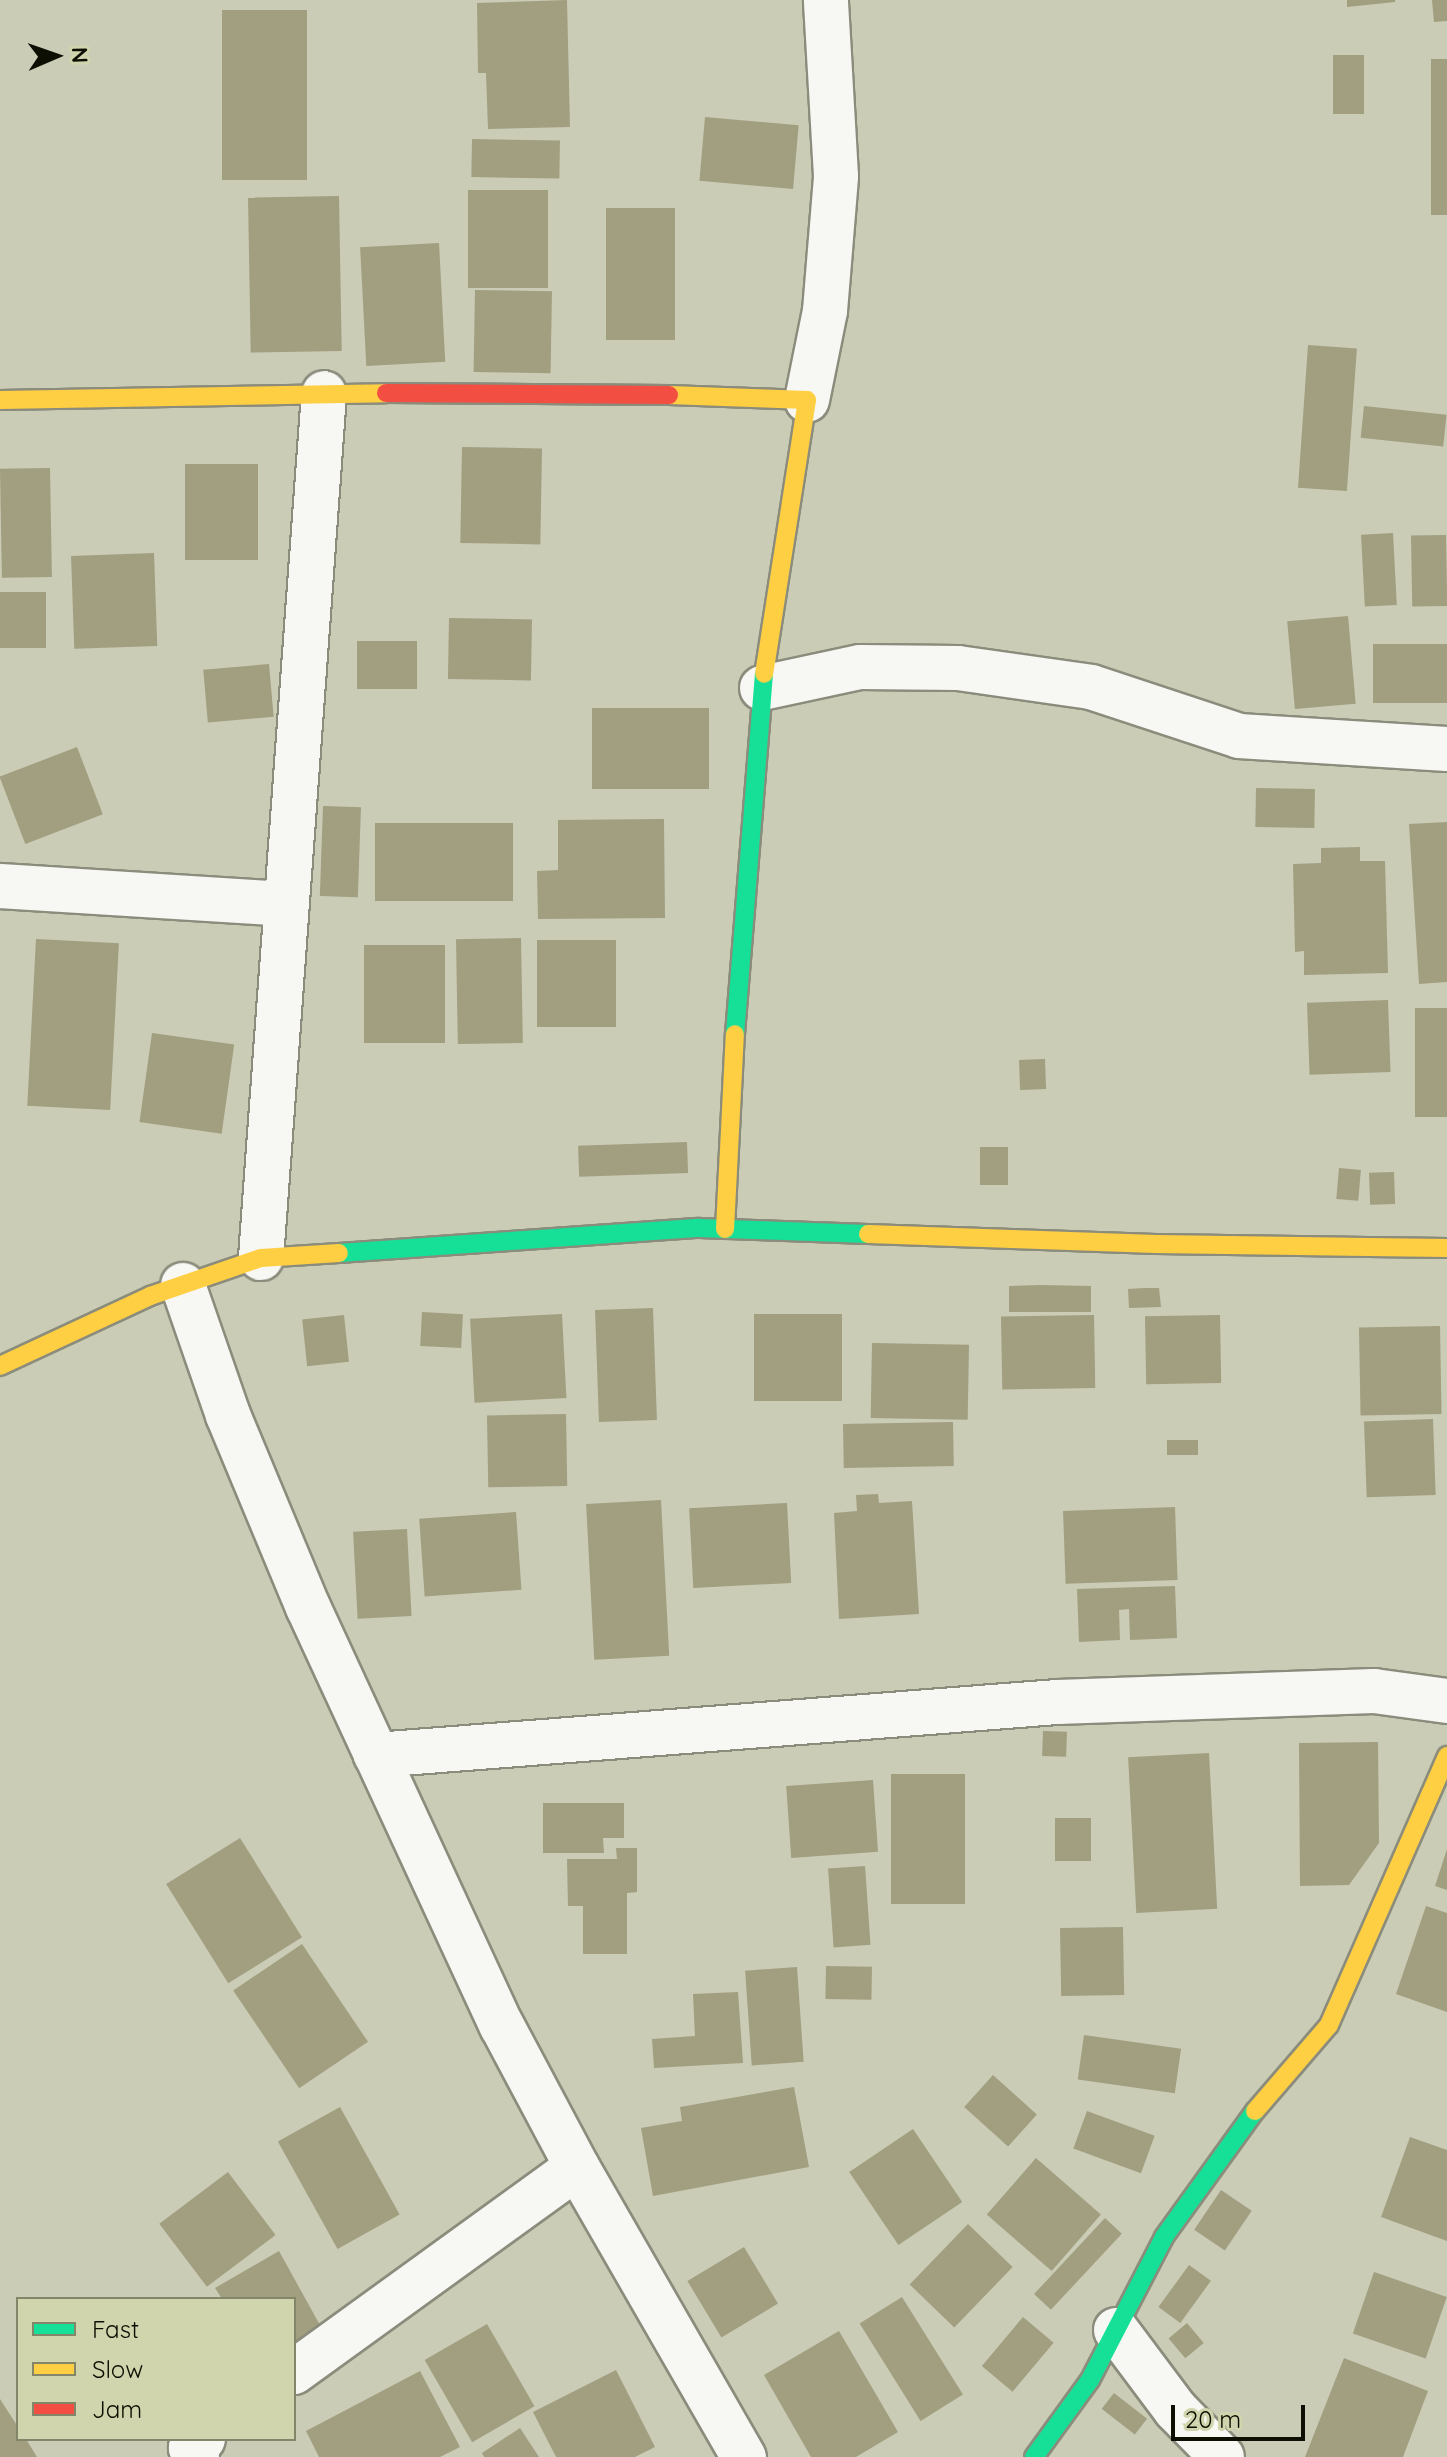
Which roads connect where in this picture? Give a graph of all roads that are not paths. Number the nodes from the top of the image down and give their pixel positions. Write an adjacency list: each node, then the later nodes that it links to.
1 (826, 0): 4 (street)
2 (324, 393): 3 (street); 4 (street); 8 (street)
3 (0, 400)
4 (807, 400): 5 (street)
5 (762, 688): 6 (street); 9 (street)
6 (1447, 749)
7 (0, 886): 8 (street)
8 (286, 904): 11 (street)
9 (725, 1229): 10 (street); 11 (street)
10 (1447, 1248)
11 (261, 1258): 12 (street)
12 (183, 1285): 13 (street); 15 (street)
13 (0, 1366)
14 (1447, 1701): 15 (street)
15 (376, 1755): 17 (street)
16 (1447, 1756): 18 (street)
17 (577, 2167): 19 (street); 20 (street)
18 (1116, 2330): 21 (street); 22 (street)
19 (296, 2371)
20 (744, 2457)
21 (1034, 2457)
22 (1222, 2457)

